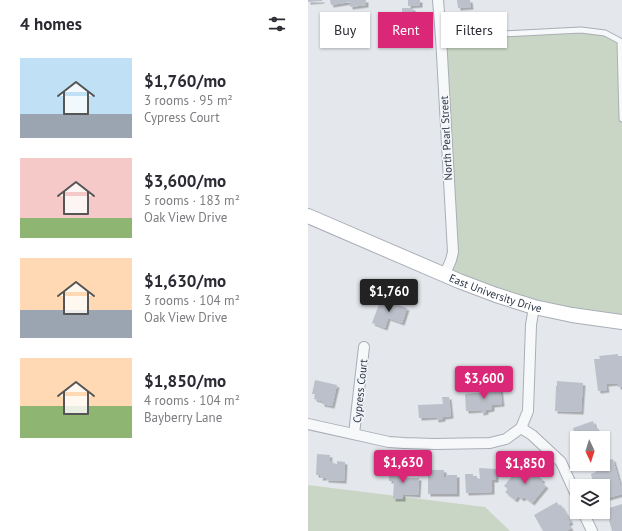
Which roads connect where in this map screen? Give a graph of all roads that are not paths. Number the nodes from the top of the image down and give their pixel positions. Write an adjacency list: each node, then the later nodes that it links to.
1 (438, 0): 3 (street, North Pearl Street)
2 (507, 34): 4 (lane)
3 (441, 37)
4 (621, 41): 6 (lane)
5 (442, 48): 8 (street, North Pearl Street)
6 (622, 119)
7 (308, 216): 8 (main road, East University Drive)
8 (445, 274): 9 (main road, East University Drive)
9 (534, 307): 10 (main road, East University Drive); 13 (street)
10 (622, 322)
11 (364, 347): 14 (street, Cypress Court)
12 (308, 424): 14 (street)
13 (521, 428): 14 (street); 15 (street)
14 (354, 434)
15 (570, 483)
16 (586, 519): 17 (street)
17 (592, 531)

